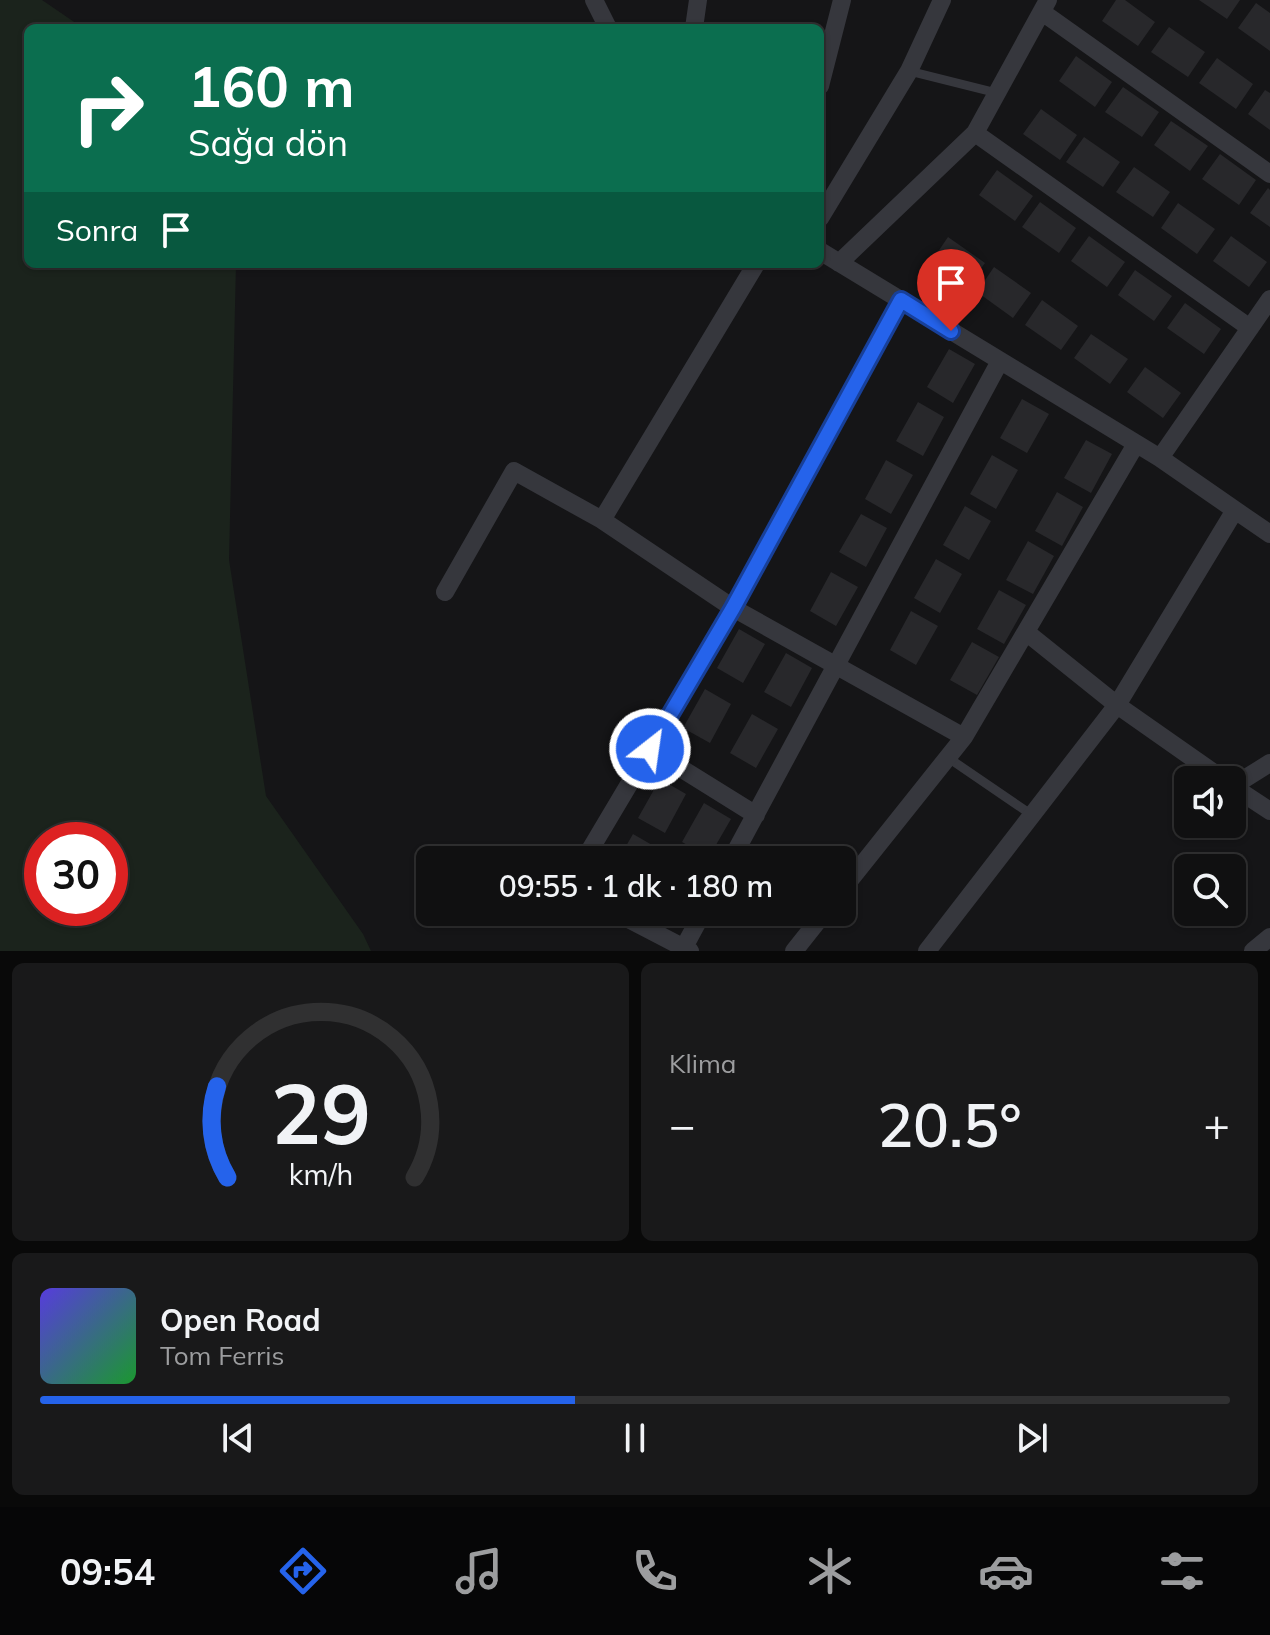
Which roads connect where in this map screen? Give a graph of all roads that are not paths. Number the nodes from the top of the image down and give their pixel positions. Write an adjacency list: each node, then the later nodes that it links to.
1 (594, 0): 6 (street)
2 (698, 0): 7 (street)
3 (842, 0): 8 (street)
4 (942, 0): 9 (street)
5 (1045, 6): 10 (street); 12 (street)
6 (606, 24)
7 (695, 24)
8 (824, 70)
9 (909, 71): 10 (lane); 13 (street)
10 (997, 93): 11 (street)
11 (975, 133): 15 (street); 19 (street)
12 (1270, 174)
13 (824, 211)
14 (824, 254): 15 (street)
15 (839, 263): 18 (street)
16 (754, 268): 24 (street)
17 (1270, 299): 19 (street)
18 (901, 300): 20 (street); 27 (street)
19 (1250, 328): 22 (street)
20 (1000, 361): 21 (street); 29 (street)
21 (1136, 444): 22 (street); 28 (street)
22 (1160, 458): 23 (street)
23 (1235, 510): 25 (street); 30 (street)
24 (602, 520): 26 (street); 27 (street)
25 (1270, 534)
26 (445, 592)
27 (733, 608): 29 (street); 32 (street)
28 (1026, 632): 30 (street); 31 (street)
29 (837, 665): 31 (street); 39 (street)
30 (1117, 705): 35 (street); 40 (street)
31 (964, 737): 33 (street)
32 (650, 749): 39 (street); 41 (street)
33 (947, 757): 40 (lane); 43 (street)
34 (1270, 763): 36 (street)
35 (1204, 766)
36 (1246, 776)
37 (1246, 795): 38 (street)
38 (1270, 811)
39 (756, 815): 42 (street)
40 (1032, 815): 50 (street)
41 (592, 846)
42 (739, 846)
43 (856, 872)
44 (641, 926): 48 (street)
45 (696, 926): 48 (street)
46 (814, 926): 49 (street)
47 (1270, 937): 51 (street)
48 (685, 950)
49 (794, 951)
50 (927, 951)
51 (1253, 951)

